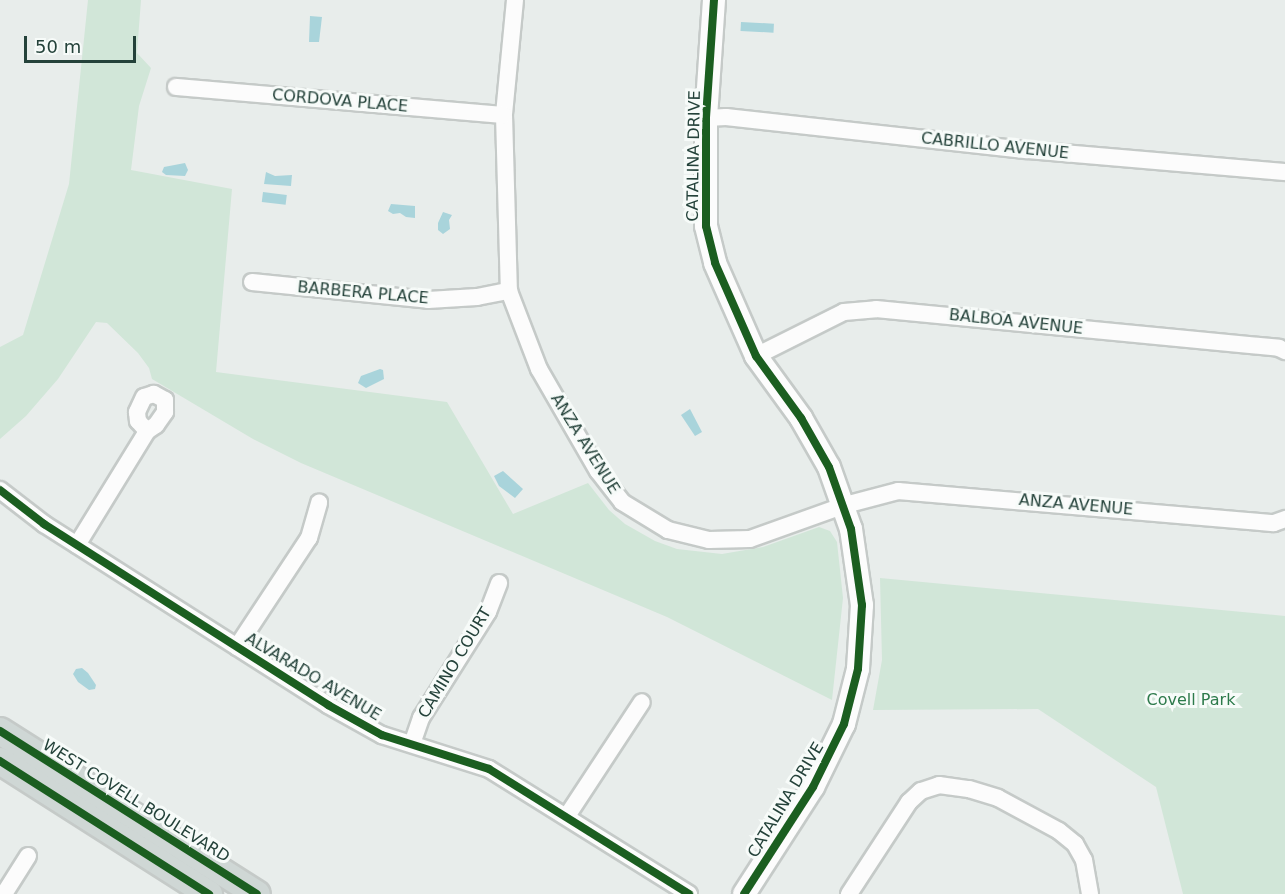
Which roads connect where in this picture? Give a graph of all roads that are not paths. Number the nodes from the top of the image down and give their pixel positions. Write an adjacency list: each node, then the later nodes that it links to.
1 (515, 0): 4 (street, ANZA AVENUE)
2 (714, 0): 5 (street, CATALINA DRIVE)
3 (177, 87): 4 (street, CORDOVA PLACE)
4 (504, 115): 8 (street, ANZA AVENUE)
5 (705, 118): 6 (street, CABRILLO AVENUE); 10 (street, CATALINA DRIVE)
6 (1285, 172)
7 (252, 282): 8 (street, BARBERA PLACE)
8 (509, 291): 14 (street, ANZA AVENUE)
9 (1285, 351): 10 (street, BALBOA AVENUE)
10 (756, 356): 14 (street, CATALINA DRIVE)
11 (147, 431): 16 (street)
12 (0, 490): 16 (street, ALVARADO AVENUE)
13 (319, 502): 18 (street)
14 (845, 505): 15 (street, ANZA AVENUE); 29 (street, CATALINA DRIVE)
15 (1285, 519)
16 (77, 545): 18 (street, ALVARADO AVENUE)
17 (499, 583): 21 (street, CAMINO COURT)
18 (237, 647): 21 (street, ALVARADO AVENUE)
19 (642, 702): 23 (street)
20 (0, 731): 27 (main road, WEST COVELL BOULEVARD)
21 (412, 744): 23 (street, ALVARADO AVENUE)
22 (0, 761): 25 (main road)
23 (567, 816): 28 (street, ALVARADO AVENUE)
24 (28, 856): 26 (street)
25 (206, 893)
26 (4, 894)
27 (257, 894)
28 (689, 894)
29 (744, 894)
30 (849, 894): 31 (street)
31 (1090, 894)

